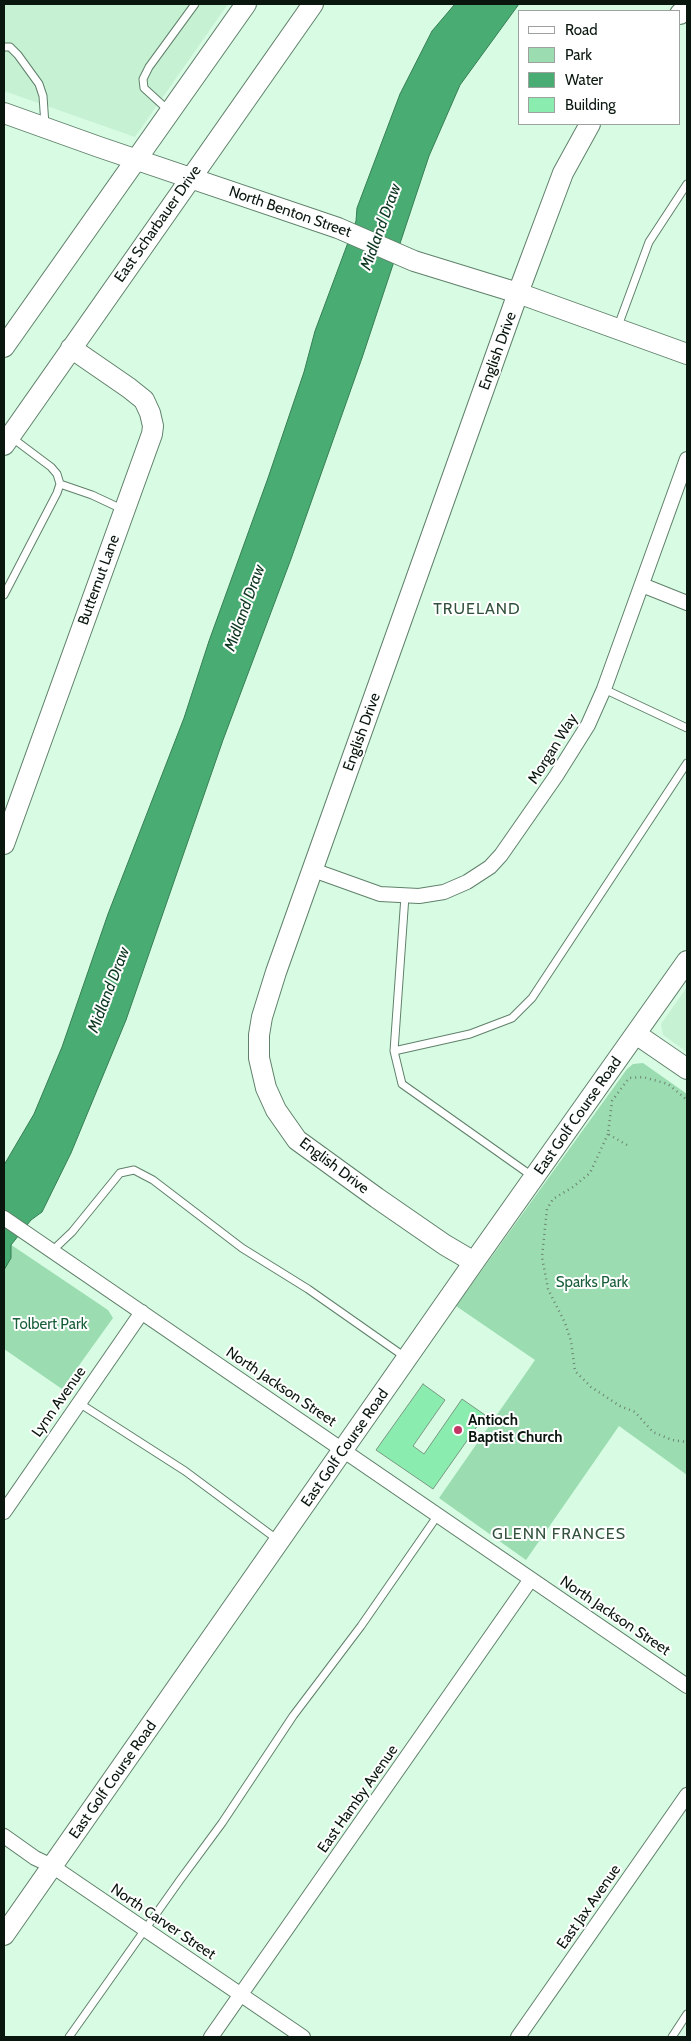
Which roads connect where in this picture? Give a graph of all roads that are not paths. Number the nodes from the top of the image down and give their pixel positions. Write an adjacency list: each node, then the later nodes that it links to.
1 (195, 4): 5 (lane)
2 (246, 4): 5 (street)
3 (313, 4): 10 (street, East Scharbauer Drive)
4 (4, 47): 8 (lane)
5 (170, 112): 9 (street)
6 (4, 113): 8 (street, North Benton Street)
7 (589, 125): 12 (street, English Drive)
8 (46, 128): 9 (street, North Benton Street)
9 (137, 160): 10 (street, North Benton Street); 14 (street)
10 (191, 178): 12 (street, North Benton Street); 15 (street, East Scharbauer Drive)
11 (687, 184): 13 (lane)
12 (518, 293): 13 (street, North Benton Street); 29 (street, English Drive)
13 (617, 330): 16 (street, North Benton Street)
14 (4, 347)
15 (71, 348): 17 (street, East Scharbauer Drive); 21 (street, Butternut Lane)
16 (687, 354)
17 (7, 440): 19 (lane)
18 (687, 459): 20 (street, Morgan Way)
19 (60, 484): 21 (lane); 23 (lane)
20 (683, 486): 22 (street, Morgan Way)
21 (124, 510): 28 (street, Butternut Lane)
22 (642, 584): 24 (street); 25 (street, Morgan Way)
23 (4, 595)
24 (687, 603)
25 (604, 689): 26 (lane); 30 (street, Morgan Way)
26 (687, 728)
27 (687, 763): 33 (lane)
28 (4, 844)
29 (312, 870): 30 (street, Morgan Way); 38 (street, English Drive)
30 (404, 896): 33 (lane)
31 (687, 961): 32 (street, East Golf Course Road)
32 (636, 1034): 34 (street); 35 (street, East Golf Course Road)
33 (394, 1051): 35 (lane)
34 (687, 1069)
35 (534, 1178): 38 (street, East Golf Course Road)
36 (4, 1218): 37 (street, North Jackson Street)
37 (52, 1251): 39 (street, North Jackson Street); 40 (lane)
38 (474, 1262): 40 (street, East Golf Course Road)
39 (142, 1312): 41 (street, Lynn Avenue); 42 (street, North Jackson Street)
40 (408, 1359): 42 (street, East Golf Course Road)
41 (79, 1403): 43 (street, Lynn Avenue); 45 (lane)
42 (344, 1450): 44 (street, North Jackson Street); 45 (street, East Golf Course Road)
43 (4, 1512)
44 (438, 1515): 46 (street, North Jackson Street); 51 (lane)
45 (280, 1542): 50 (street, East Golf Course Road)
46 (531, 1579): 47 (street, North Jackson Street); 53 (street, East Hamby Avenue)
47 (687, 1686)
48 (687, 1795): 58 (street, East Jax Avenue)
49 (4, 1836): 50 (street, North Carver Street)
50 (52, 1866): 51 (street, North Carver Street); 52 (street, East Golf Course Road)
51 (146, 1930): 53 (street, North Carver Street); 55 (lane)
52 (4, 1935)
53 (240, 1995): 56 (street, East Hamby Avenue); 57 (street, North Carver Street)
54 (687, 2014): 59 (lane)
55 (69, 2037)
56 (211, 2037)
57 (303, 2037)
58 (518, 2037)
59 (672, 2037)

